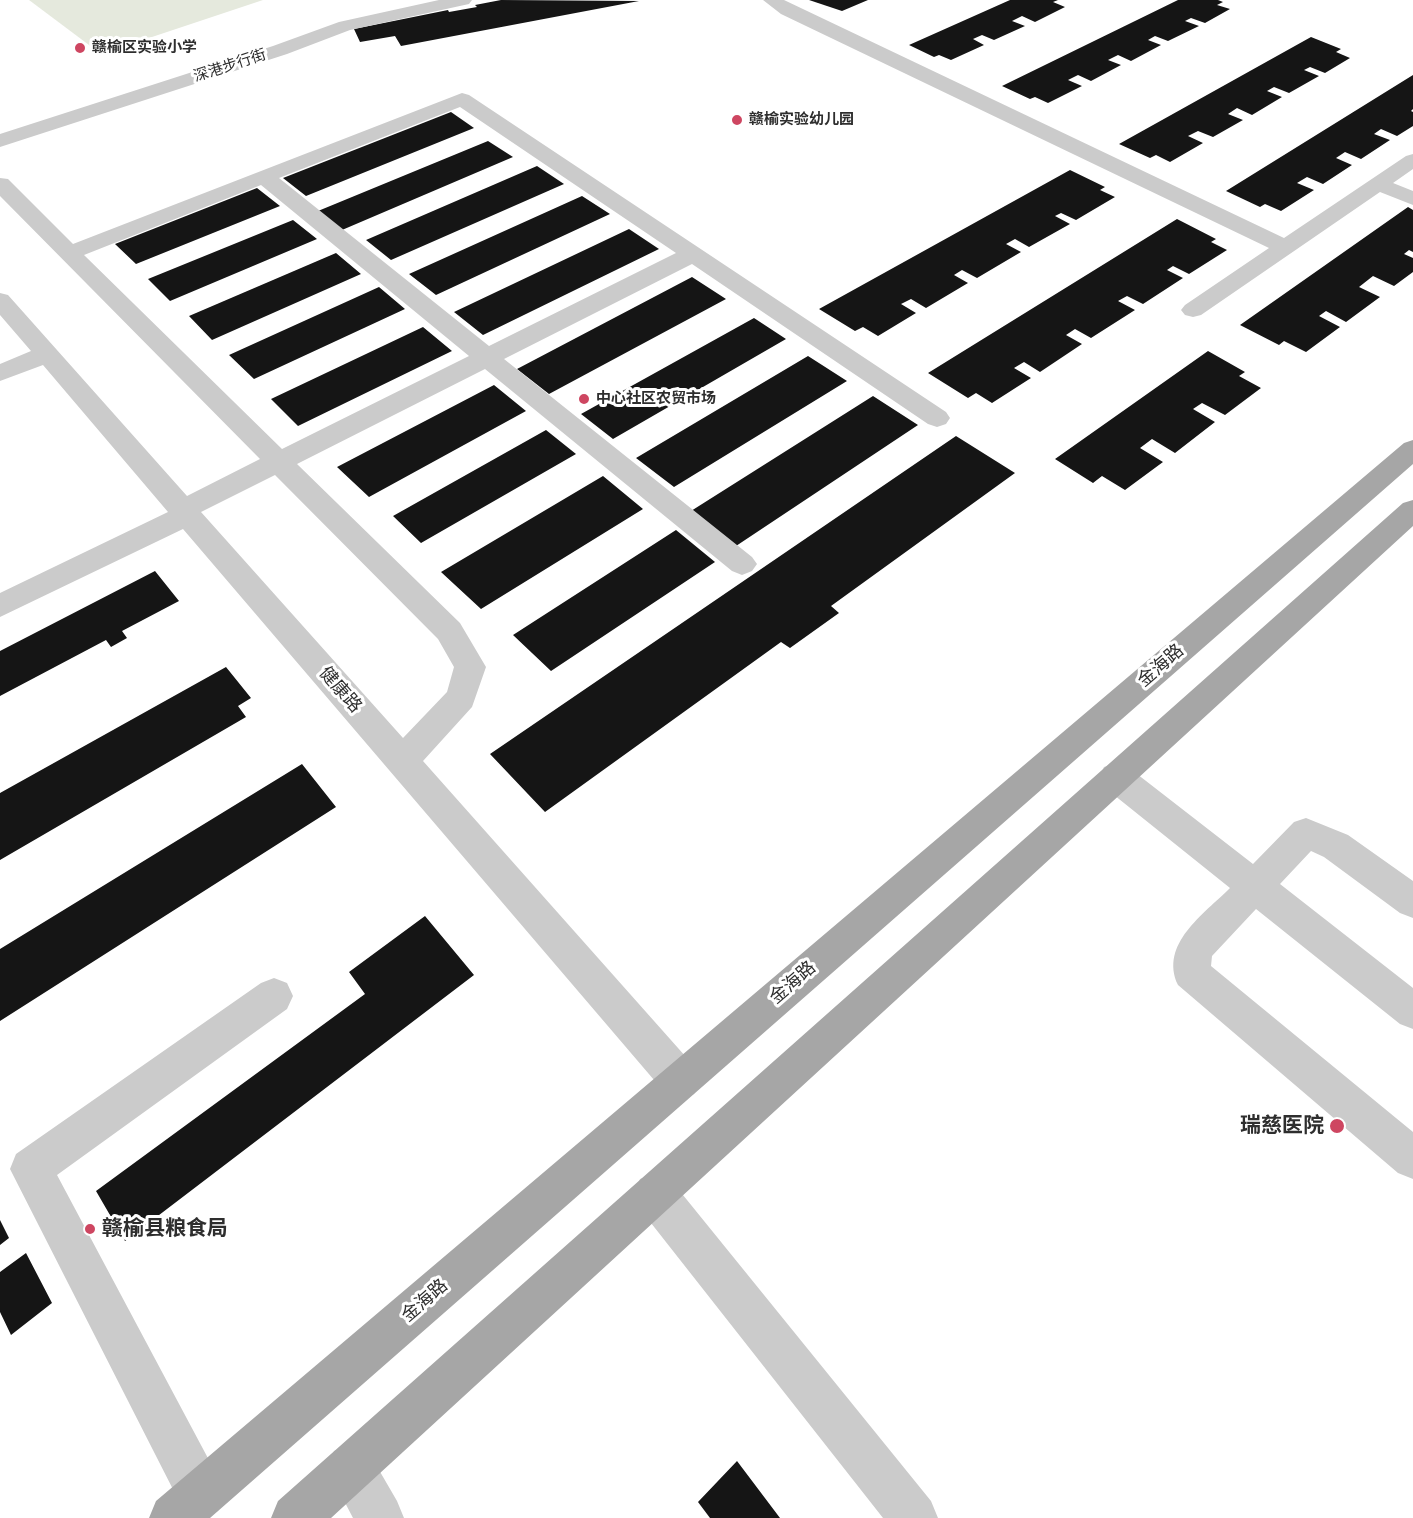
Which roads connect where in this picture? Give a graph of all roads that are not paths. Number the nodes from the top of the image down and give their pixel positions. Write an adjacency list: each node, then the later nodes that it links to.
1 (463, 0): 3 (street, 深港步行街)
2 (772, 0): 9 (street)
3 (0, 141)
4 (1413, 160): 7 (street)
5 (264, 177): 10 (street); 11 (street); 15 (street)
6 (0, 184): 10 (street)
7 (1378, 184): 8 (street); 9 (street)
8 (1413, 199)
9 (1286, 247): 13 (street)
10 (69, 253): 19 (street)
11 (693, 254): 15 (street); 17 (street)
12 (0, 300): 14 (street, 健康路)
13 (1193, 310)
14 (46, 354): 16 (street); 21 (street, 健康路)
15 (487, 357): 19 (street); 22 (street)
16 (0, 373)
17 (937, 418)
18 (1413, 449): 30 (main road, 金海路)
19 (278, 461): 21 (street); 24 (street)
20 (1413, 510): 25 (main road)
21 (184, 512): 23 (street); 24 (street, 健康路)
22 (742, 564)
23 (0, 606)
24 (402, 761): 30 (street, 健康路)
25 (1116, 777): 26 (street); 32 (main road)
26 (1255, 886): 27 (street); 29 (street); 31 (street)
27 (1413, 902)
28 (274, 996): 34 (street)
29 (1413, 1011)
30 (680, 1080): 34 (main road, 金海路)
31 (1413, 1158)
32 (655, 1194): 33 (main road); 37 (street)
33 (351, 1468): 35 (main road); 36 (street)
34 (187, 1506)
35 (295, 1518)
36 (380, 1518)
37 (914, 1518)

